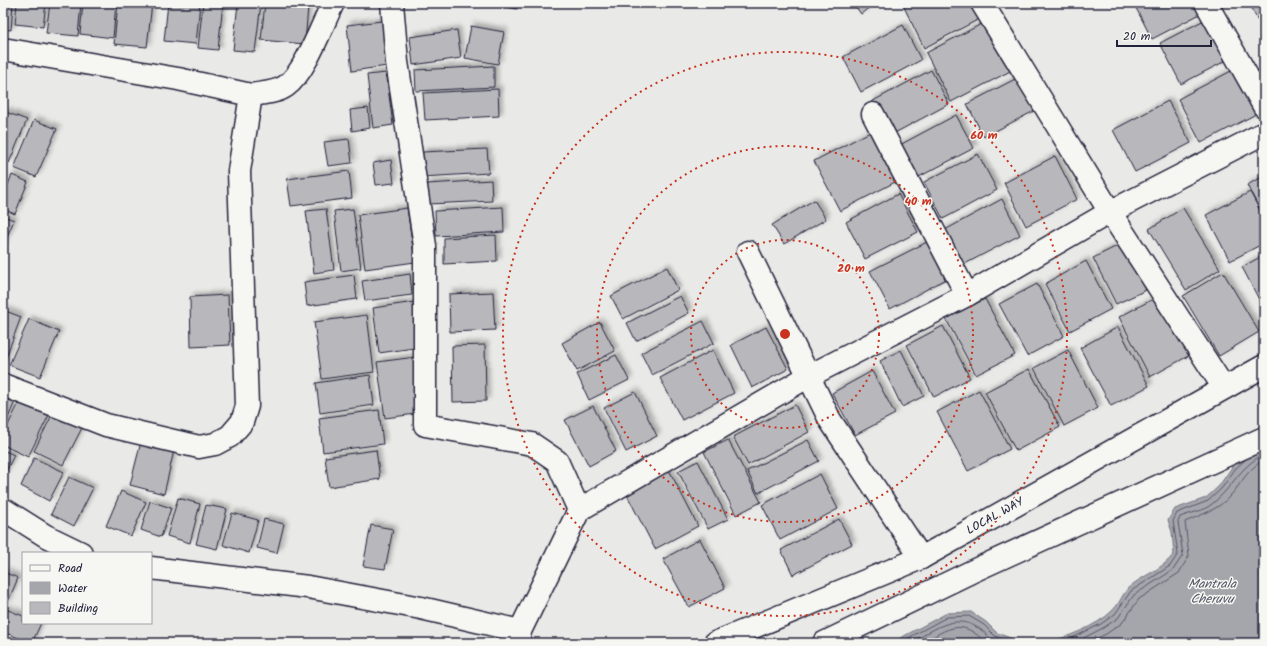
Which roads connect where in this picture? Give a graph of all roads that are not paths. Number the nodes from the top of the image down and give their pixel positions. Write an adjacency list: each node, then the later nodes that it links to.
1 (333, 3): 6 (street)
2 (392, 3): 19 (street)
3 (982, 3): 10 (street)
4 (1206, 3): 7 (street)
5 (3, 49): 6 (street)
6 (251, 95): 15 (street)
7 (1264, 106)
8 (873, 114): 12 (street)
9 (1264, 133): 10 (street)
10 (1110, 212): 12 (street); 16 (street)
11 (748, 252): 14 (street)
12 (967, 295): 14 (street)
13 (1264, 366): 16 (street, LOCAL WAY)
14 (809, 376): 19 (street); 21 (street)
15 (3, 385)
16 (1224, 388): 21 (street, LOCAL WAY)
17 (1264, 438): 25 (street)
18 (3, 509): 20 (street)
19 (579, 510): 23 (street)
20 (79, 552)
21 (921, 558): 24 (street, LOCAL WAY)
22 (152, 568): 23 (street)
23 (519, 637)
24 (715, 643)
25 (824, 643)

